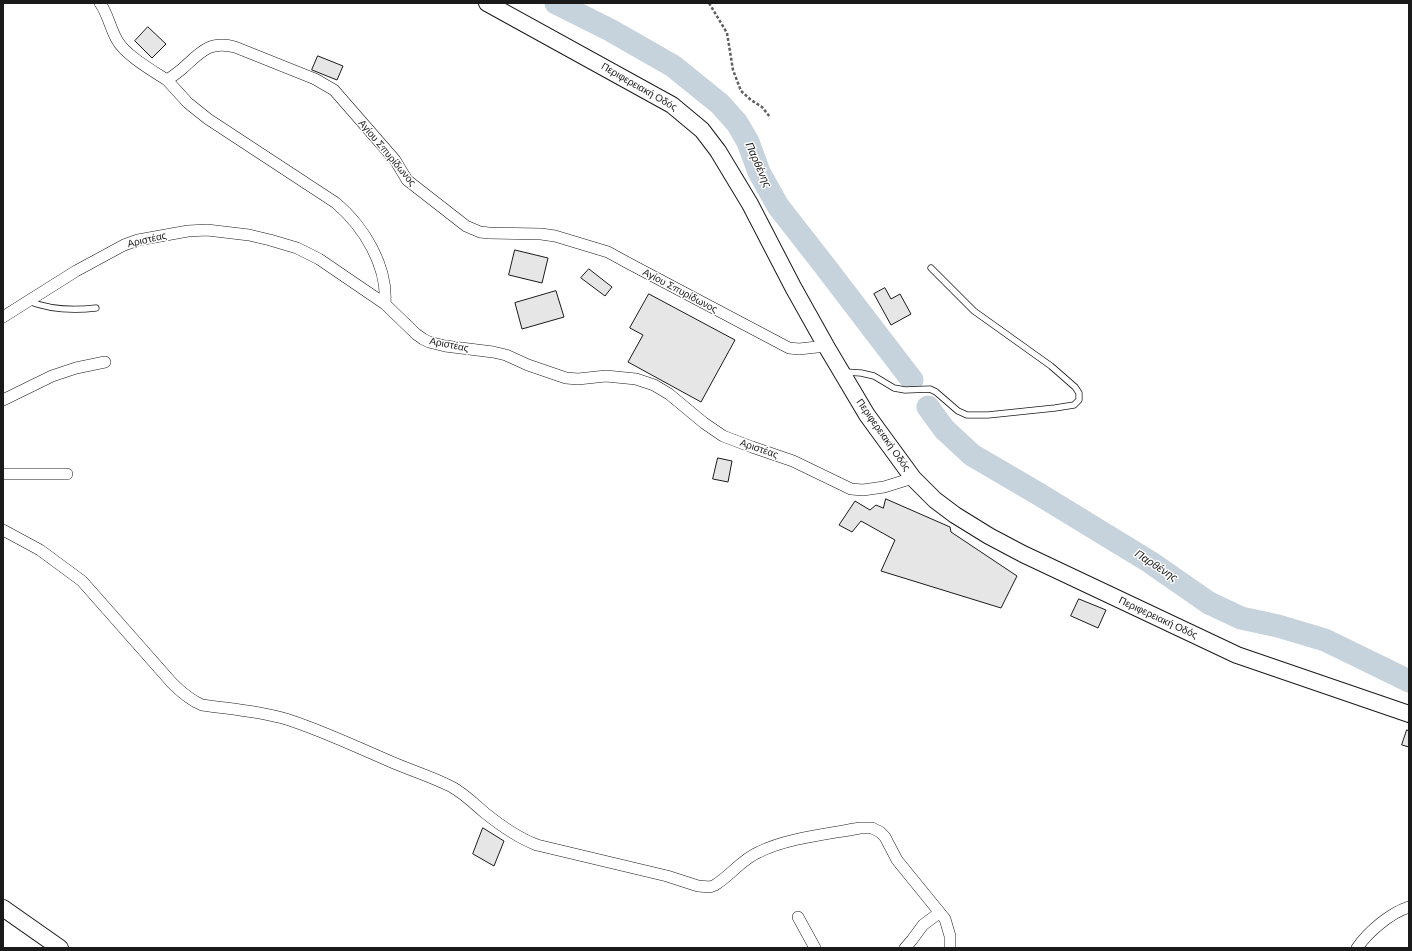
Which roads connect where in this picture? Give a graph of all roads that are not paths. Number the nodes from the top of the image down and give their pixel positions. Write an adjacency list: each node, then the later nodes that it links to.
1 (100, 3): 3 (street)
2 (487, 3): 9 (main road, Περιφερειακή Οδός)
3 (167, 80): 6 (street); 9 (street, Αγίου Σπυρίδωνος)
4 (931, 268): 11 (lane)
5 (28, 301): 6 (street, Αριστέας); 7 (lane); 8 (street, Αριστέας)
6 (385, 304): 15 (street, Αριστέας)
7 (96, 308)
8 (3, 317)
9 (826, 346): 11 (main road, Περιφερειακή Οδός)
10 (105, 362): 12 (street)
11 (842, 372): 15 (main road, Περιφερειακή Οδός)
12 (3, 400)
13 (3, 474): 14 (street)
14 (67, 474)
15 (913, 478): 17 (main road, Περιφερειακή Οδός)
16 (3, 530): 20 (street)
17 (1409, 714)
18 (1409, 907): 26 (street)
19 (3, 908): 22 (main road)
20 (939, 912): 24 (street); 25 (street)
21 (798, 917): 23 (street)
22 (60, 948)
23 (815, 948)
24 (905, 948)
25 (950, 948)
26 (1357, 948)

